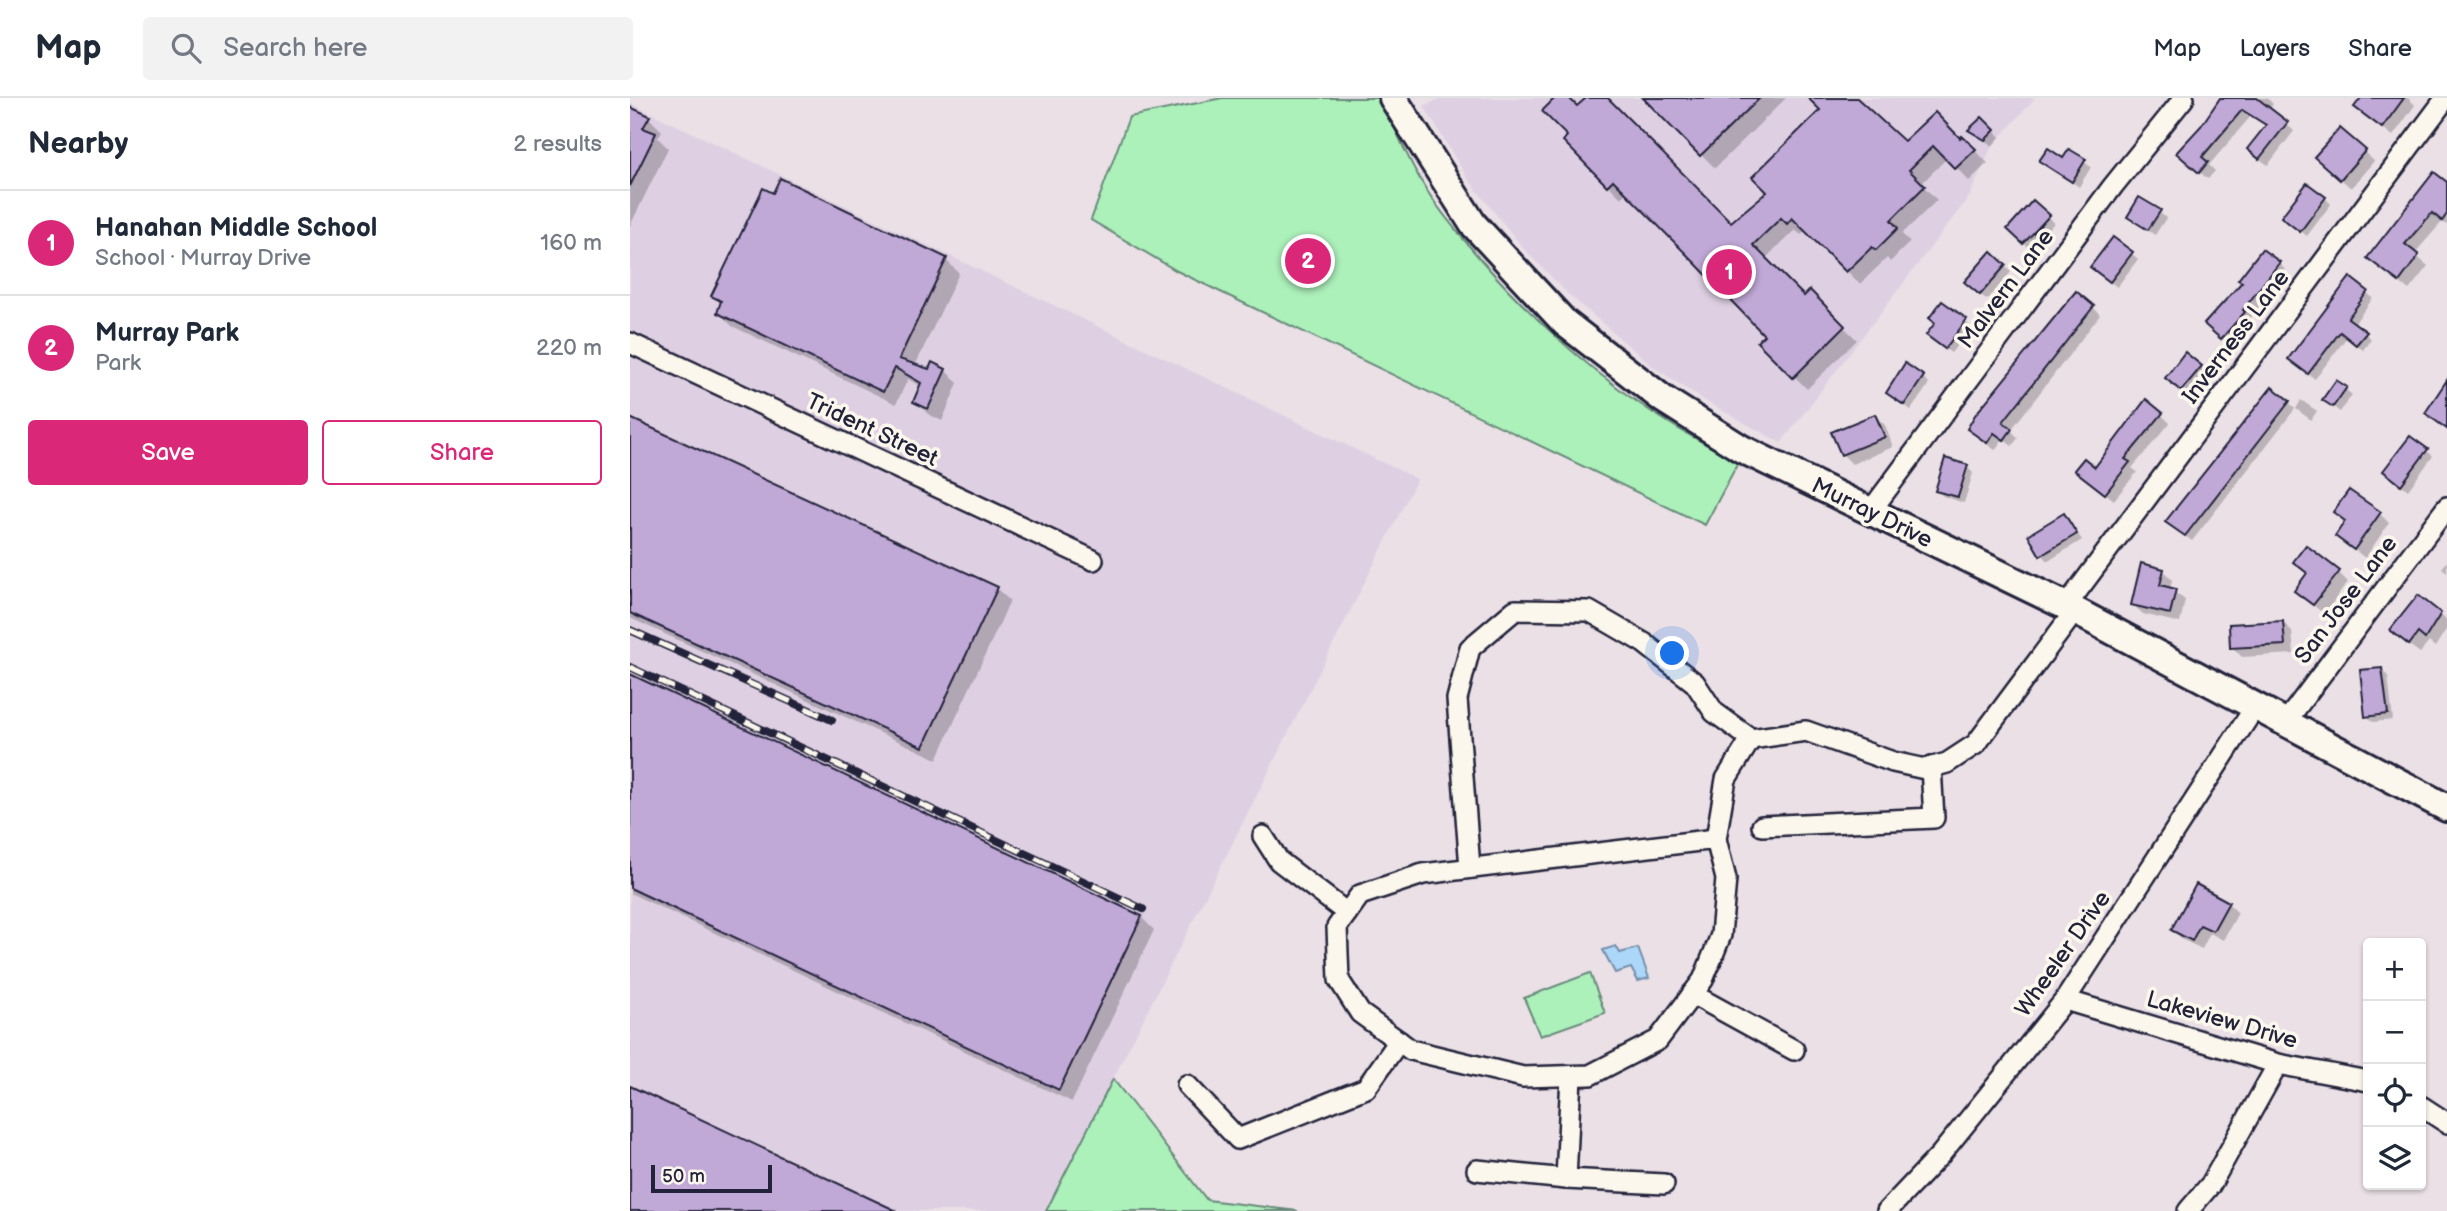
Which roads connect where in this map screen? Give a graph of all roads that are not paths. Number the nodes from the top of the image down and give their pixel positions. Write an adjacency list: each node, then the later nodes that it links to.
1 (1393, 98): 6 (street, Murray Drive)
2 (2185, 98): 6 (street, Malvern Lane)
3 (2446, 98): 8 (street, Inverness Lane)
4 (630, 343): 7 (street, Trident Street)
5 (2447, 507): 10 (street, San Jose Lane)
6 (1870, 512): 8 (street, Murray Drive)
7 (1093, 560)
8 (2070, 609): 9 (street, Murray Drive); 12 (street, Inverness Lane)
9 (2255, 707): 10 (street, Murray Drive); 20 (street, Wheeler Drive)
10 (2285, 723): 13 (street, Murray Drive)
11 (1751, 739): 12 (street); 16 (street); 17 (street)
12 (1931, 767): 14 (street)
13 (2447, 808)
14 (1762, 826)
15 (1263, 836): 18 (street)
16 (1716, 839): 17 (street); 19 (street)
17 (1470, 868): 18 (street)
18 (1347, 914): 21 (street)
19 (1692, 994): 22 (street); 24 (street)
20 (2065, 1000): 23 (street, Lakeview Drive); 32 (street, Wheeler Drive)
21 (1399, 1041): 24 (street); 26 (street)
22 (1794, 1050)
23 (2278, 1063): 25 (street, Lakeview Drive); 33 (street)
24 (1571, 1076): 30 (street)
25 (2363, 1081)
26 (1187, 1085)
27 (2426, 1110): 28 (street)
28 (2447, 1124)
29 (1477, 1170): 30 (street)
30 (1566, 1180): 31 (street)
31 (1664, 1184)
32 (1887, 1211)
33 (2188, 1211)

